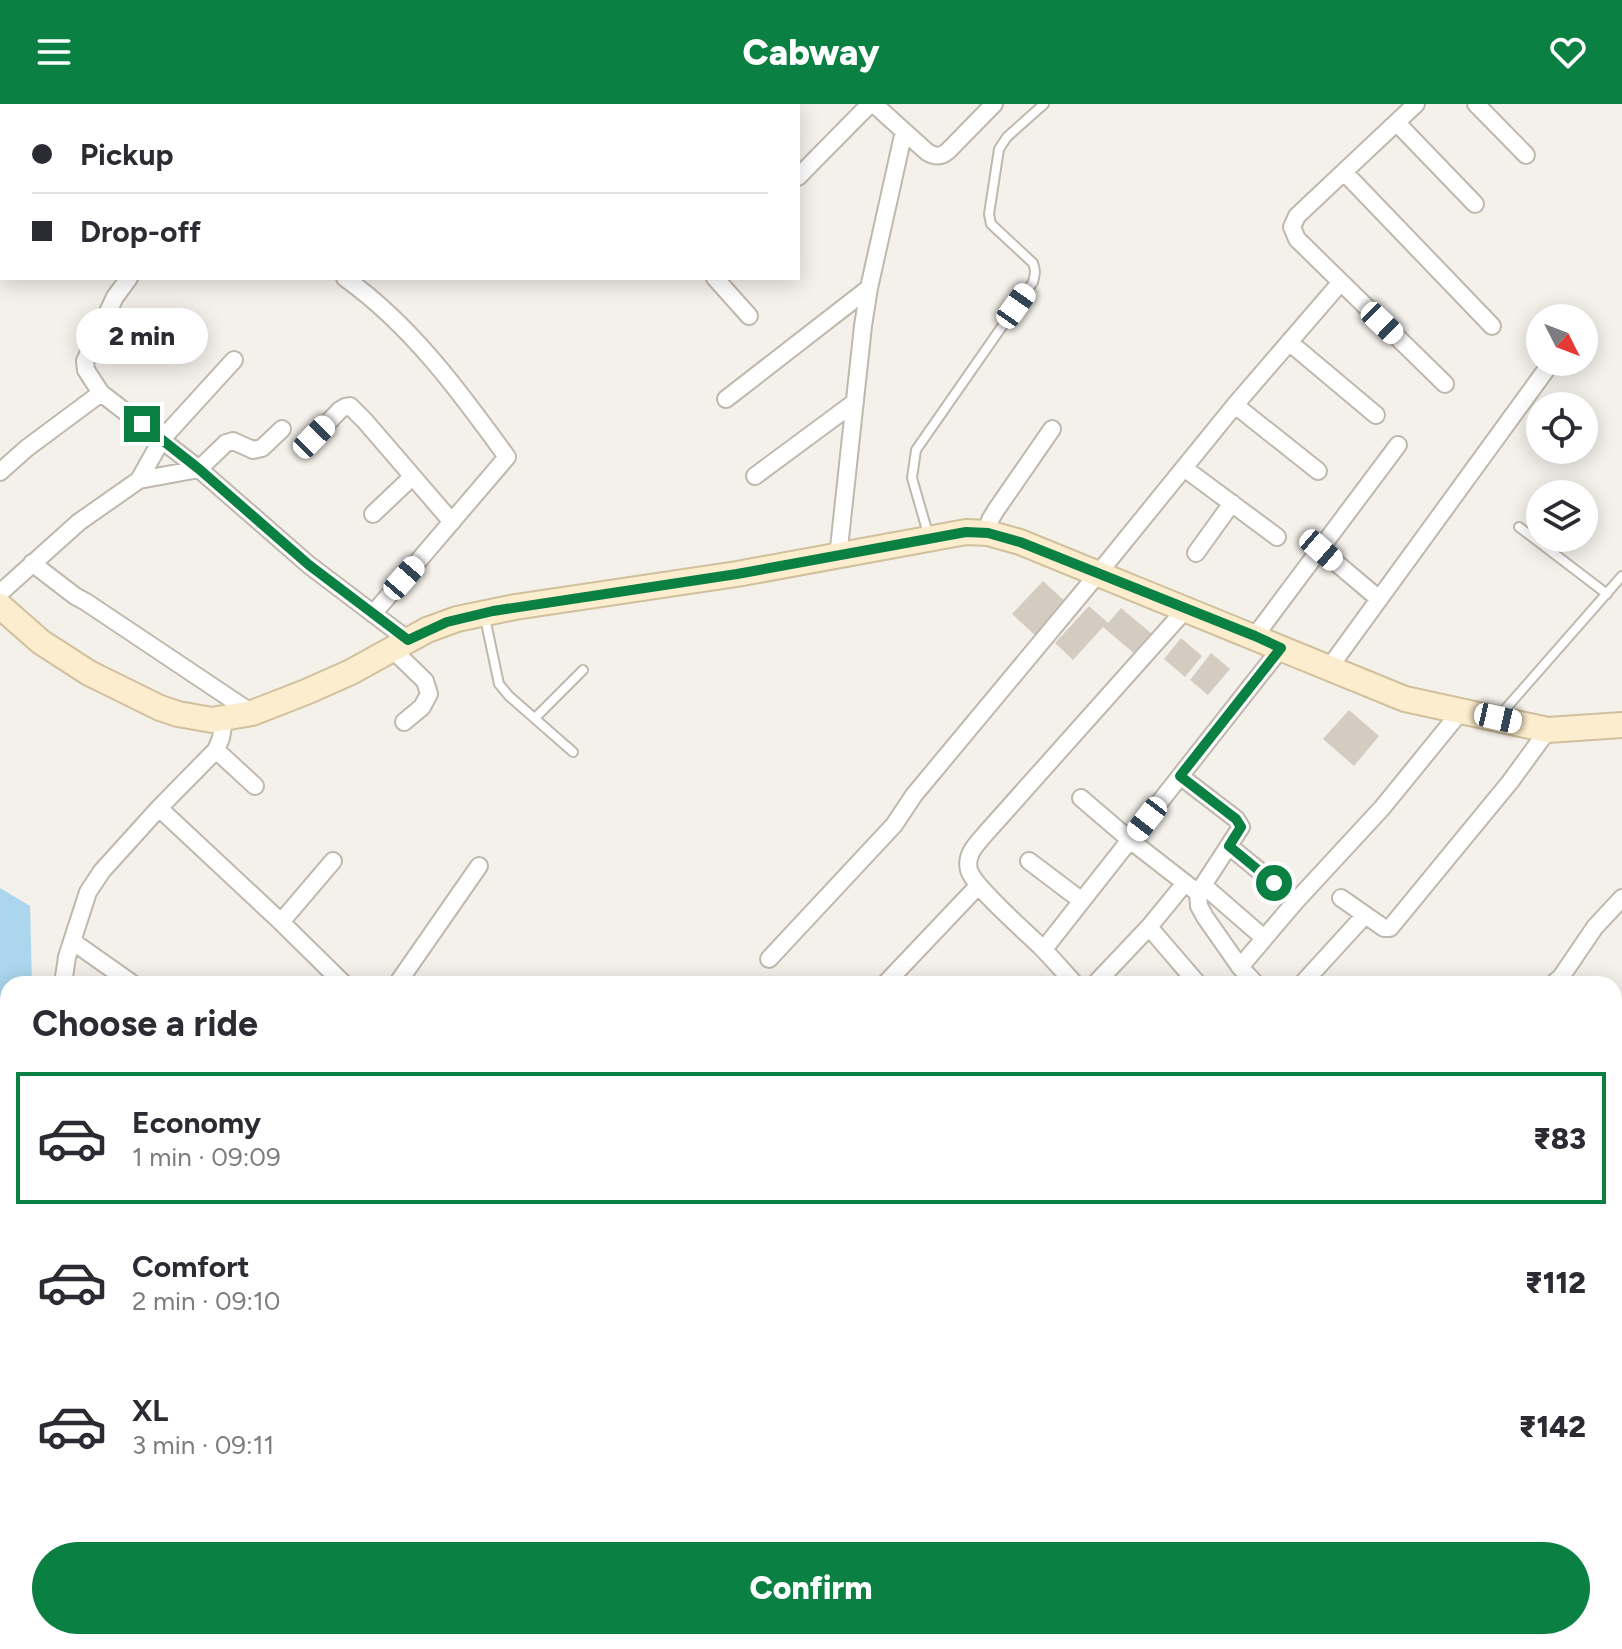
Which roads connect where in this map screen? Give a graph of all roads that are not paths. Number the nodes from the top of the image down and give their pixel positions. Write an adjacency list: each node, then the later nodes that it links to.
1 (872, 104): 7 (street); 10 (street)
2 (994, 104): 7 (street)
3 (1044, 104): 46 (lane)
4 (1416, 104): 6 (street)
5 (1476, 104): 8 (street)
6 (1397, 123): 9 (street); 11 (street)
7 (904, 131): 16 (street)
8 (1526, 155)
9 (1344, 172): 15 (street); 18 (street)
10 (800, 175)
11 (1475, 204)
12 (128, 280): 23 (street)
13 (347, 280): 42 (street)
14 (717, 280): 17 (street)
15 (1341, 282): 19 (street); 22 (street)
16 (869, 288): 24 (street); 25 (street)
17 (749, 316)
18 (1492, 326)
19 (1289, 342): 26 (street); 27 (street)
20 (234, 360): 31 (street)
21 (1542, 376): 55 (street)
22 (1445, 384)
23 (101, 393): 31 (street); 36 (street)
24 (726, 399)
25 (855, 402): 37 (street); 49 (street)
26 (1235, 405): 33 (street); 35 (street)
27 (1376, 415)
28 (282, 429): 34 (street)
29 (1052, 429): 44 (street)
30 (314, 437): 38 (street)
31 (162, 439): 34 (street); 39 (street)
32 (1398, 445): 47 (street)
33 (1184, 468): 40 (street); 51 (street)
34 (199, 469): 39 (street); 59 (street)
35 (1318, 471)
36 (0, 472)
37 (755, 476)
38 (412, 477): 41 (street); 42 (street)
39 (139, 480): 50 (street)
40 (1232, 503): 45 (street); 48 (street)
41 (373, 514)
42 (452, 522): 59 (street)
43 (1519, 527): 54 (lane)
44 (988, 533): 46 (main road); 51 (main road)
45 (1277, 537)
46 (929, 538): 49 (main road)
47 (1321, 550): 55 (street); 60 (street)
48 (1196, 553)
49 (838, 557): 58 (main road)
50 (32, 563): 53 (street); 66 (street)
51 (1097, 575): 57 (main road); 96 (street)
52 (1622, 576): 54 (lane)
53 (0, 593)
54 (1607, 594): 68 (lane)
55 (1379, 599): 63 (street)
56 (0, 606): 69 (main road)
57 (1185, 610): 60 (main road); 84 (street)
58 (484, 613): 61 (main road); 67 (lane)
59 (373, 614): 61 (street)
60 (1255, 636): 62 (main road)
61 (400, 644): 66 (main road); 70 (street)
62 (1281, 648): 63 (main road); 75 (street)
63 (1329, 668): 65 (main road)
64 (583, 670): 67 (lane)
65 (1461, 711): 68 (main road); 89 (street)
66 (252, 713): 69 (main road)
67 (535, 718): 74 (lane)
68 (1498, 718): 72 (main road)
69 (224, 719): 73 (street)
70 (404, 722)
71 (1622, 725): 72 (main road)
72 (1548, 730): 90 (street)
73 (216, 750): 76 (street); 78 (street)
74 (573, 752)
75 (1180, 776): 79 (street); 80 (street)
76 (255, 786)
77 (1081, 798): 79 (street)
78 (159, 808): 91 (street); 94 (street)
79 (1130, 840): 85 (street); 88 (street)
80 (1229, 846): 85 (street); 89 (street)
81 (333, 861): 91 (street)
82 (1029, 861): 88 (street)
83 (479, 866): 101 (street)
84 (978, 886): 95 (street); 102 (street)
85 (1195, 887): 92 (street); 93 (street); 97 (street)
86 (1341, 898): 90 (street)
87 (1622, 898): 108 (street)
88 (1082, 901): 95 (street)
89 (1296, 901): 93 (street)
90 (1365, 915): 107 (street)
91 (281, 922): 100 (street)
92 (1149, 927): 104 (street); 105 (street)
93 (1264, 938): 97 (street)
94 (72, 941): 98 (street); 99 (street)
95 (1044, 949): 103 (street)
96 (769, 959)
97 (1240, 967): 106 (street)
98 (64, 976)
99 (122, 976)
100 (336, 976)
101 (403, 976)
102 (893, 976)
103 (1068, 976)
104 (1103, 976)
105 (1191, 976)
106 (1248, 976)
107 (1309, 976)
108 (1562, 976)

